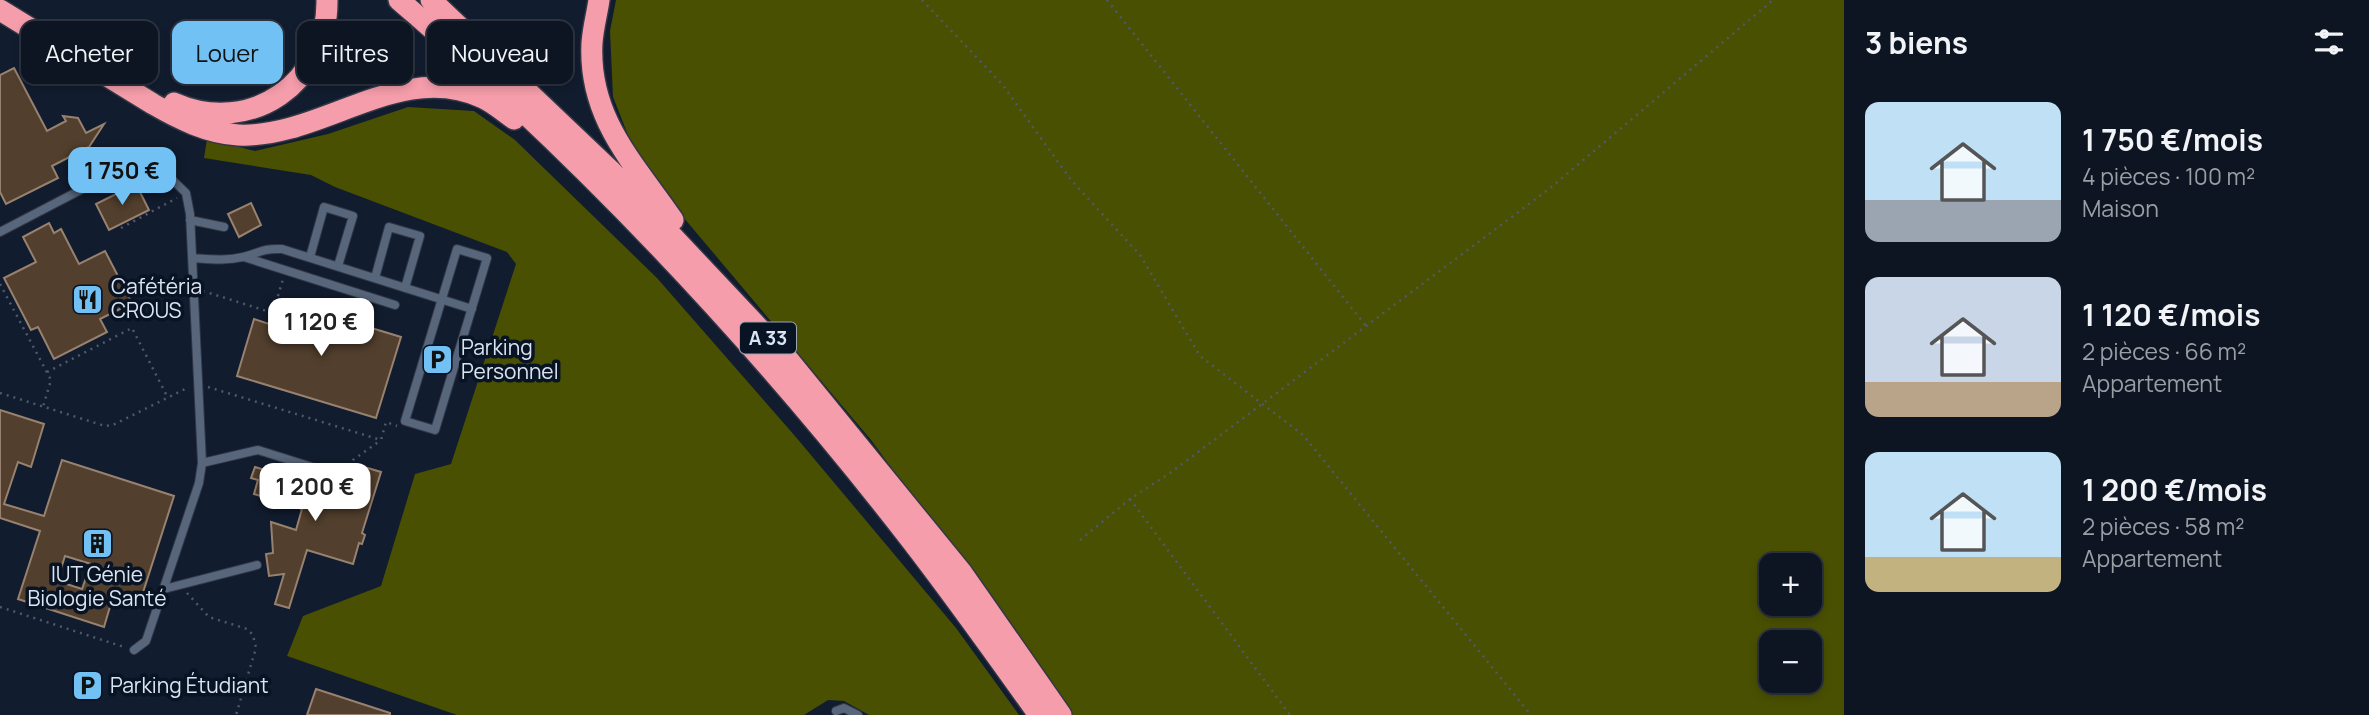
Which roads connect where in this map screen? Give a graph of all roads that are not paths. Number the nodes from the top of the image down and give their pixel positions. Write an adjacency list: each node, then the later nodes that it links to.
1 (9, 0): 2 (highway)
2 (327, 0)
3 (399, 0): 7 (highway, A 33)
4 (431, 0): 15 (highway, A 33)
5 (599, 0): 15 (highway)
6 (0, 10): 7 (highway)
7 (621, 208): 28 (highway, A 33)
8 (190, 220): 9 (lane); 10 (lane); 13 (lane)
9 (224, 227)
10 (0, 232)
11 (244, 257): 12 (lane); 13 (lane); 19 (lane)
12 (310, 257): 14 (lane); 14 (lane)
13 (192, 258): 21 (lane)
14 (338, 266): 16 (lane)
15 (711, 276): 29 (highway, A 33)
16 (375, 278): 17 (lane); 17 (lane)
17 (405, 288): 18 (lane)
18 (442, 300): 20 (lane); 20 (lane); 20 (lane)
19 (395, 305)
20 (472, 309)
21 (202, 463): 22 (lane); 24 (lane)
22 (347, 478)
23 (257, 565): 24 (lane)
24 (164, 589): 25 (lane)
25 (134, 650)
26 (836, 711): 27 (lane)
27 (858, 715)
28 (1038, 715)
29 (1061, 715)

